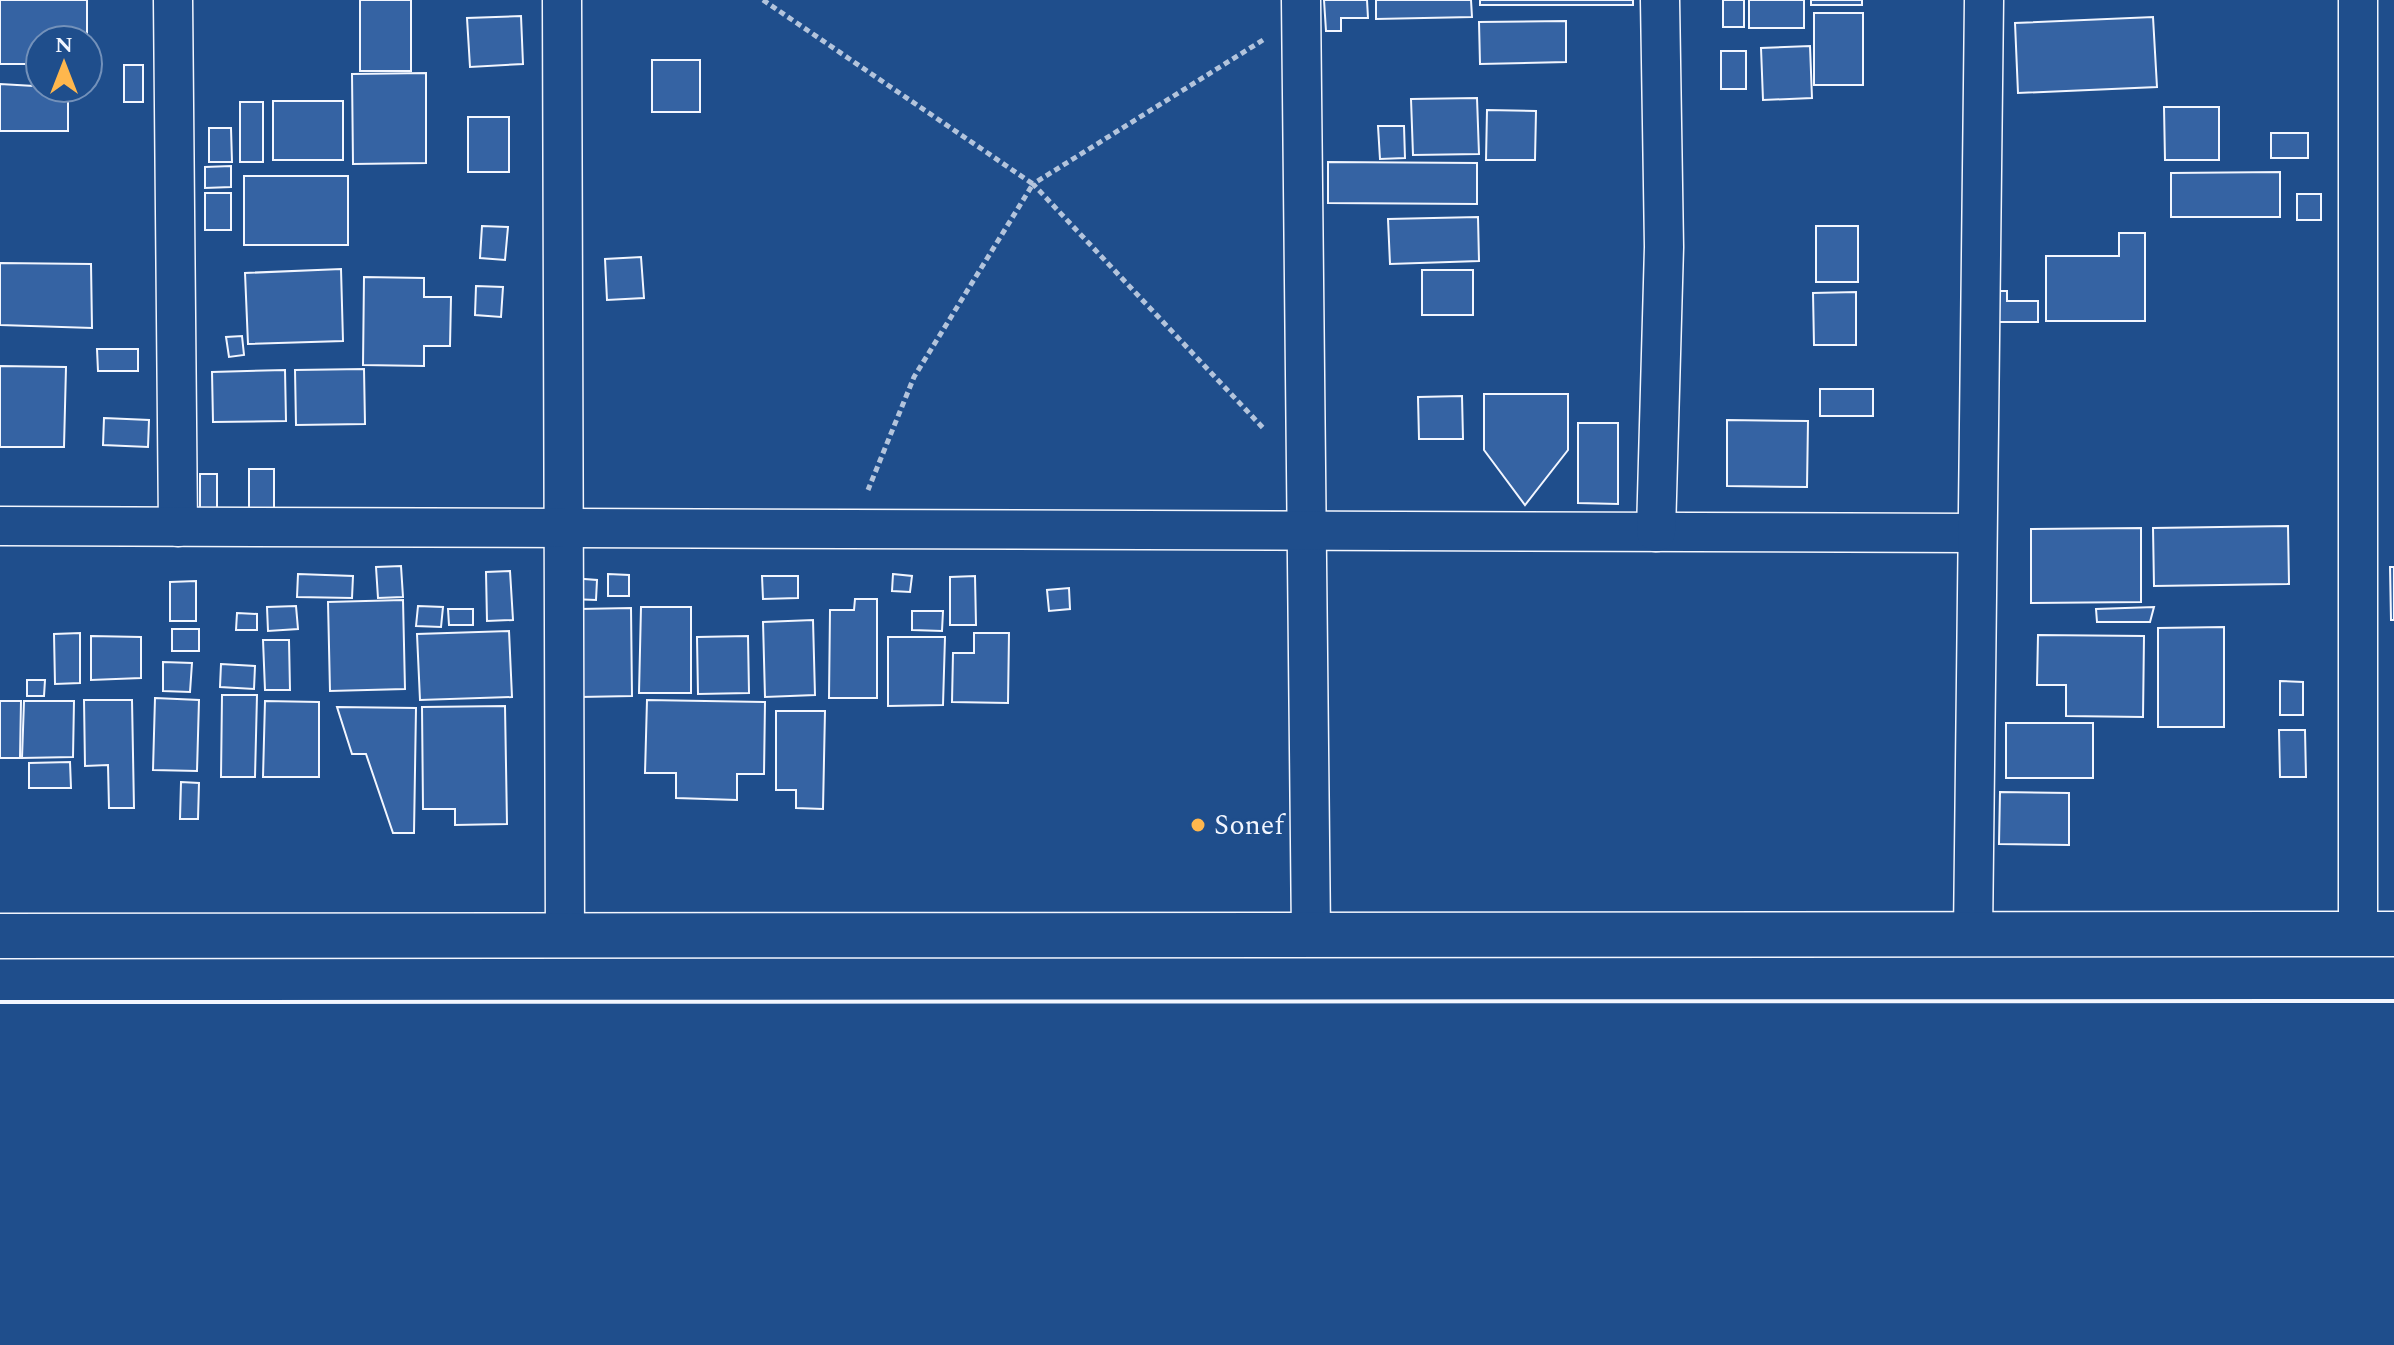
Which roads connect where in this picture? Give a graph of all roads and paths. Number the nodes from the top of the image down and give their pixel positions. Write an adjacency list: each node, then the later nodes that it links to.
1 (173, 0): 11 (street)
2 (562, 0): 12 (street)
3 (763, 0): 8 (path)
4 (1660, 0): 15 (street)
5 (1984, 0): 16 (street)
6 (2358, 0): 17 (street)
7 (1301, 8): 8 (path); 9 (street)
8 (1033, 184): 9 (path); 13 (path)
9 (1306, 473): 14 (street)
10 (0, 526): 11 (street)
11 (178, 527): 12 (street)
12 (564, 528): 13 (street); 18 (street)
13 (852, 529): 14 (street)
14 (1307, 531): 15 (street); 19 (street)
15 (1656, 532): 16 (street)
16 (1975, 533): 20 (street)
17 (2376, 934): 20 (street)
18 (565, 935): 19 (street); 21 (street)
19 (1311, 935): 20 (street)
20 (1973, 935)
21 (0, 936)

